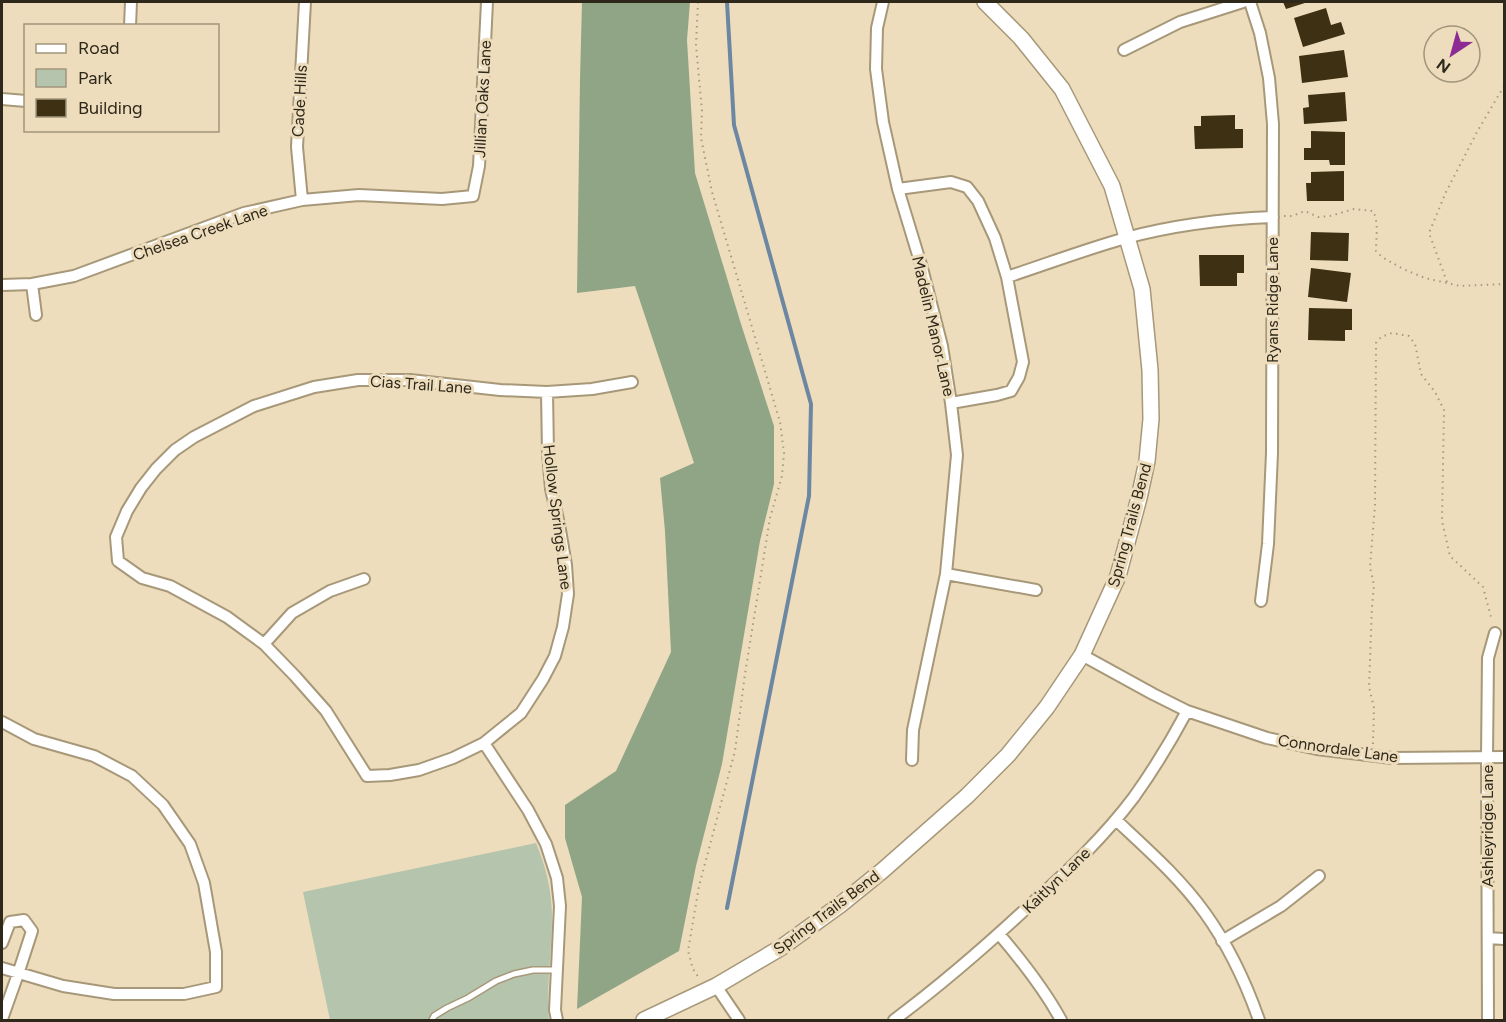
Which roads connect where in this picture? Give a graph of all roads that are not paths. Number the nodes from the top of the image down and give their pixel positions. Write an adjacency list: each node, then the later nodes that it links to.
1 (131, 2): 8 (street)
2 (305, 2): 14 (street, Cade Hills)
3 (487, 2): 13 (street, Jillian Oaks Lane)
4 (883, 2): 12 (street, Madelin Manor Lane)
5 (985, 2): 16 (street, Spring Trails Bend)
6 (1242, 2): 9 (street)
7 (1250, 2): 15 (street, Ryans Ridge Lane)
8 (130, 24)
9 (1124, 50)
10 (2, 99): 11 (street)
11 (24, 101)
12 (898, 189): 17 (street); 23 (street, Madelin Manor Lane)
13 (473, 196): 14 (street, Chelsea Creek Lane)
14 (302, 200): 18 (street, Chelsea Creek Lane)
15 (1273, 217): 16 (street); 27 (street, Ryans Ridge Lane)
16 (1127, 238): 17 (street); 30 (street, Spring Trails Bend)
17 (1007, 277): 23 (street)
18 (32, 284): 19 (street, Chelsea Creek Lane); 20 (street)
19 (2, 285)
20 (36, 315)
21 (632, 382): 22 (street, Cias Trail Lane)
22 (547, 392): 29 (street, Cias Trail Lane); 33 (street, Hollow Springs Lane)
23 (951, 403): 24 (street, Madelin Manor Lane)
24 (946, 574): 26 (street); 36 (street, Madelin Manor Lane)
25 (364, 579): 29 (street)
26 (1036, 590)
27 (1261, 601)
28 (1495, 633): 34 (street, Ashleyridge Lane)
29 (264, 645): 33 (street, Hollow Springs Lane)
30 (1082, 655): 31 (street, Connordale Lane); 47 (street, Spring Trails Bend)
31 (1187, 711): 34 (street, Connordale Lane); 37 (street, Kaitlyn Lane)
32 (2, 722): 46 (street)
33 (484, 743): 45 (street)
34 (1487, 757): 35 (street, Connordale Lane); 40 (street, Ashleyridge Lane)
35 (1504, 757)
36 (912, 760)
37 (1116, 820): 39 (street, Kaitlyn Lane); 42 (street)
38 (1318, 876): 42 (street)
39 (999, 934): 53 (street, Kaitlyn Lane); 54 (street)
40 (1488, 938): 41 (street); 56 (street, Ashleyridge Lane)
41 (1504, 939)
42 (1222, 941): 55 (street)
43 (2, 943): 46 (street)
44 (2, 968): 46 (street)
45 (557, 970): 49 (lane); 50 (street)
46 (18, 974): 48 (street)
47 (711, 989): 51 (street, Spring Trails Bend); 52 (street)
48 (2, 1019)
49 (432, 1020)
50 (557, 1020)
51 (644, 1020)
52 (739, 1020)
53 (894, 1020)
54 (1061, 1020)
55 (1259, 1020)
56 (1488, 1020)

